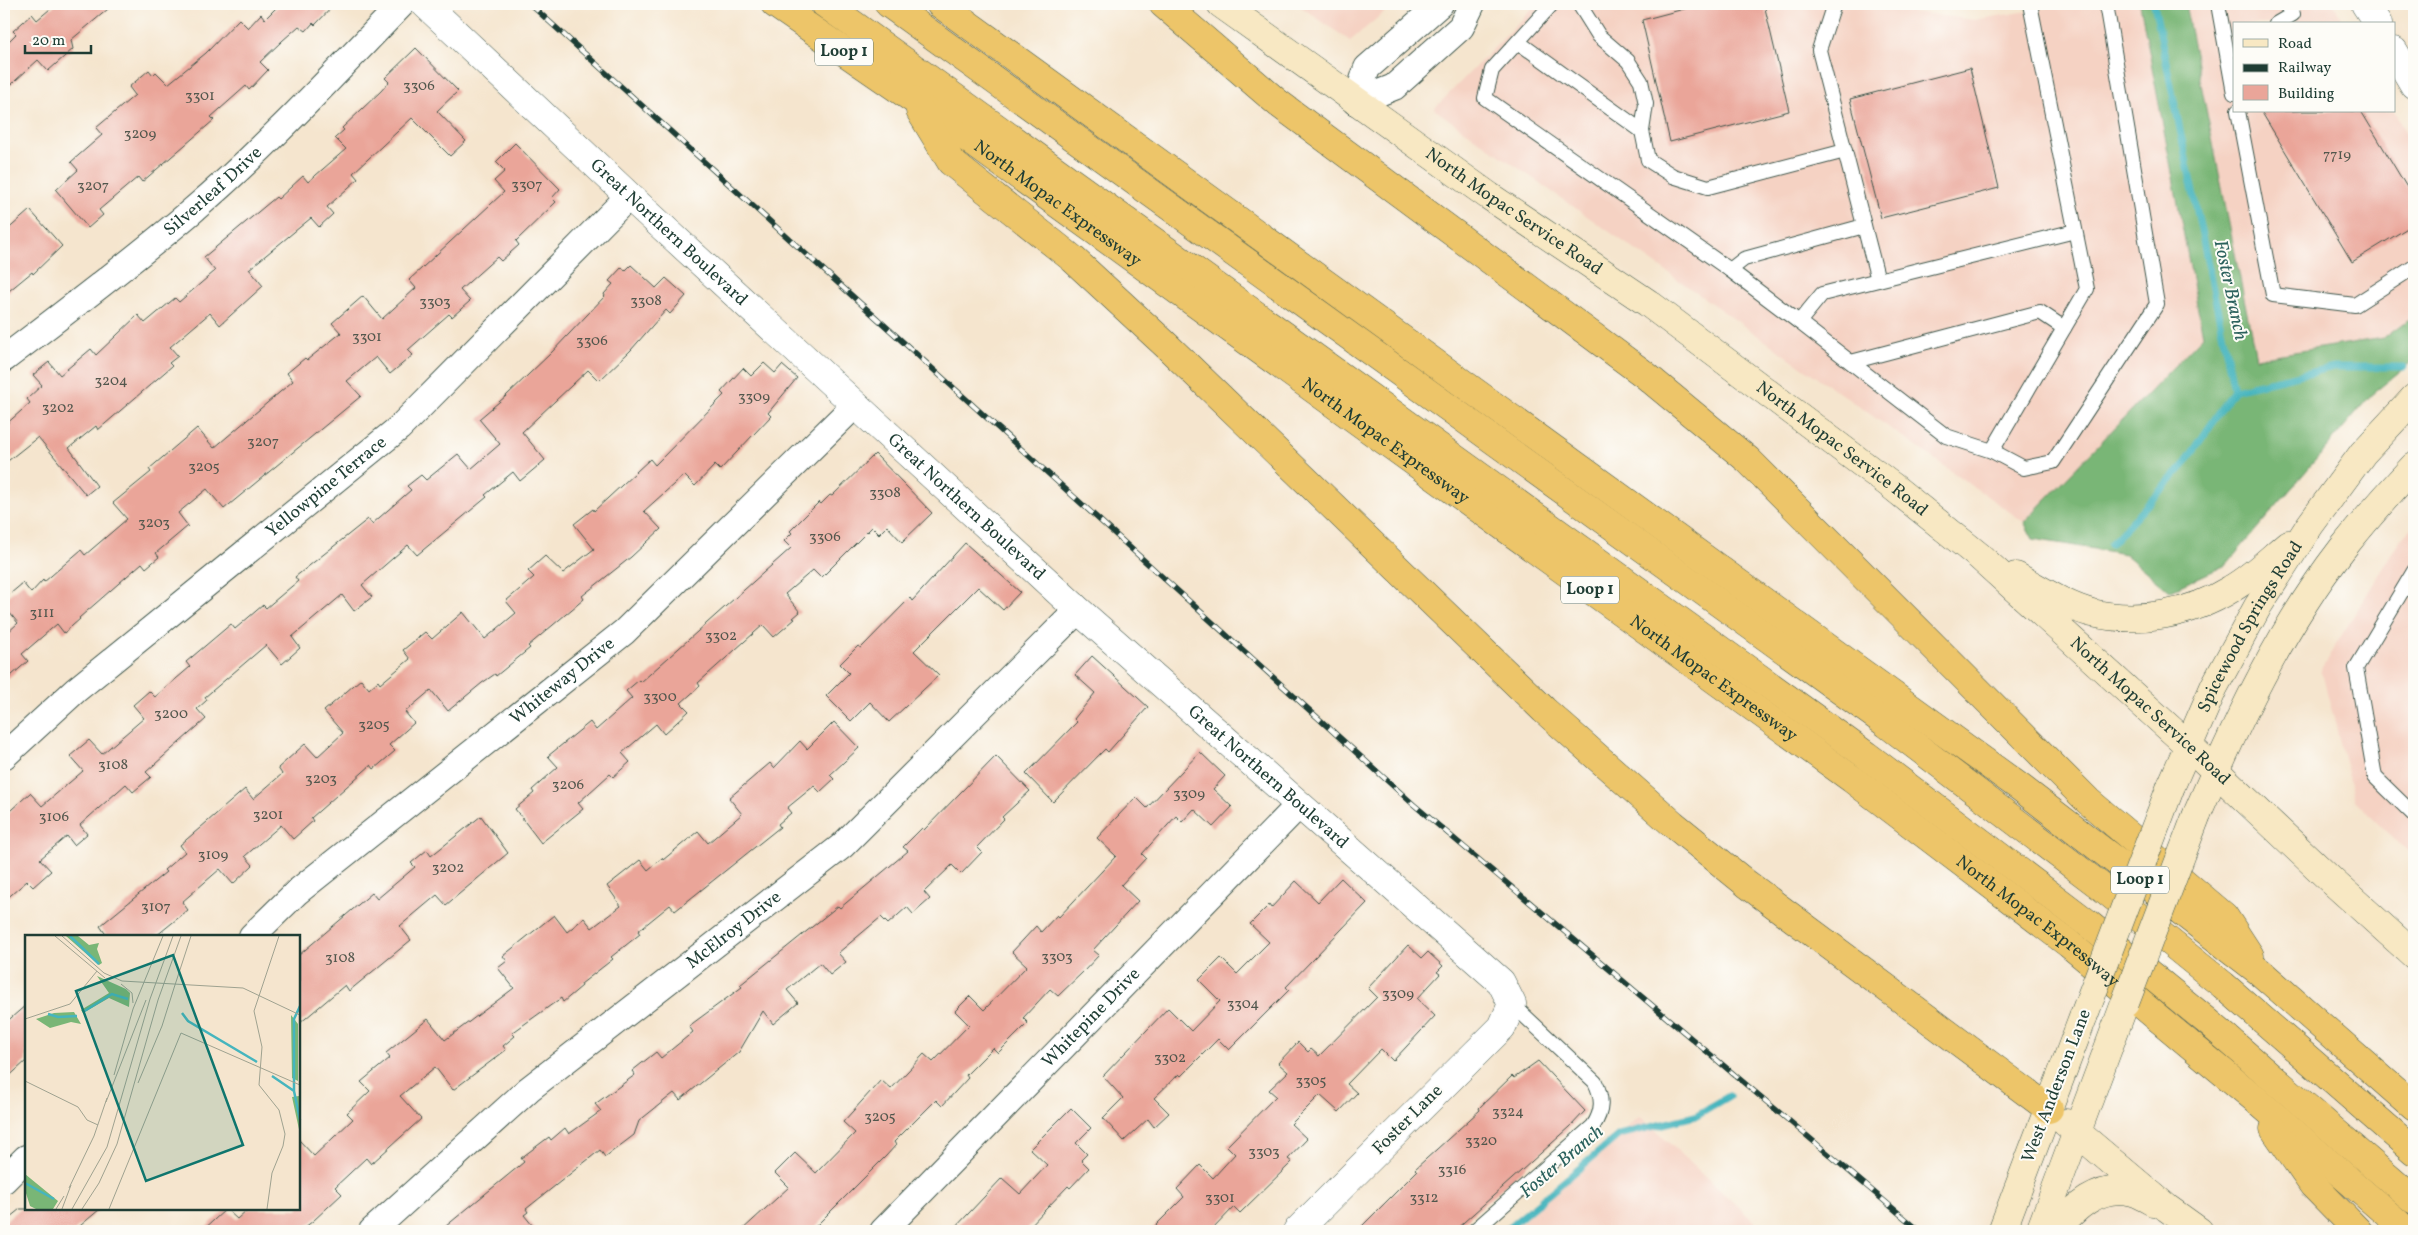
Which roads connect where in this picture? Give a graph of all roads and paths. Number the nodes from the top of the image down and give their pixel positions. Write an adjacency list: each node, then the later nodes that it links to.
1 (402, 4): 39 (street, Silverleaf Drive)
2 (425, 4): 31 (street, Great Northern Boulevard)
3 (775, 4): 26 (highway, North Mopac Expressway / Loop 1)
4 (825, 4): 67 (highway)
5 (890, 4): 64 (highway)
6 (940, 4): 57 (highway, Loop 1)
7 (1164, 4): 57 (highway)
8 (1221, 4): 27 (main road, North Mopac Service Road)
9 (1440, 4): 27 (street)
10 (1472, 4): 27 (street)
11 (1552, 4): 21 (lane)
12 (1579, 4): 29 (lane)
13 (1834, 4): 30 (lane)
14 (2030, 4): 33 (lane)
15 (2106, 4): 43 (lane)
16 (2218, 4): 22 (lane)
17 (2285, 4): 19 (lane)
18 (2365, 4): 20 (street)
19 (2279, 22)
20 (2377, 22)
21 (1518, 42): 29 (lane); 35 (lane)
22 (2231, 52): 24 (lane)
23 (2396, 54): 25 (street)
24 (2233, 79)
25 (2414, 84)
26 (913, 100): 60 (highway, North Mopac Expressway / Loop 1); 62 (highway)
27 (1356, 102): 46 (main road, North Mopac Service Road)
28 (2238, 112): 34 (lane)
29 (1642, 131): 30 (lane)
30 (1845, 151): 32 (lane)
31 (629, 196): 42 (street, Great Northern Boulevard); 50 (street, Yellowpine Terrace)
32 (1864, 226): 35 (lane); 36 (lane)
33 (2076, 231): 36 (lane); 38 (lane)
34 (2414, 268)
35 (1730, 270): 37 (lane)
36 (1878, 280): 37 (lane)
37 (1799, 322): 40 (lane)
38 (2064, 328): 40 (lane); 43 (lane)
39 (4, 359)
40 (1851, 362): 43 (lane)
41 (2414, 398): 45 (main road, Spicewood Springs Road)
42 (855, 406): 48 (street, Great Northern Boulevard); 54 (street, Whiteway Drive)
43 (1992, 451)
44 (2411, 475): 51 (main road, Spicewood Springs Road)
45 (2310, 525): 46 (main road); 49 (main road, Spicewood Springs Road)
46 (1979, 556): 49 (main road, North Mopac Service Road)
47 (2414, 571): 53 (lane)
48 (1078, 610): 52 (street, Great Northern Boulevard); 70 (street, McElroy Drive)
49 (2188, 746): 51 (main road, North Mopac Service Road); 55 (main road, Spicewood Springs Road, bridge)
50 (4, 756)
51 (2215, 772): 56 (main road, North Mopac Service Road); 58 (main road, Spicewood Springs Road, bridge)
52 (1298, 806): 59 (street, Great Northern Boulevard); 71 (street, Whitepine Drive)
53 (2414, 815)
54 (253, 935)
55 (2111, 940): 62 (main road, West Anderson Lane, bridge)
56 (2414, 955)
57 (2260, 972): 61 (highway, Loop 1)
58 (2125, 1003): 63 (main road, West Anderson Lane)
59 (1512, 1004): 72 (street, Foster Lane); 73 (lane)
60 (2254, 1098): 76 (highway); 77 (highway, North Mopac Expressway / Loop 1)
61 (2414, 1108)
62 (2049, 1109): 63 (main road); 74 (main road, West Anderson Lane)
63 (2078, 1133): 68 (main road); 69 (main road, West Anderson Lane)
64 (2414, 1151)
65 (25, 1159): 66 (street)
66 (4, 1180)
67 (2414, 1200)
68 (2167, 1208): 69 (main road); 75 (main road)
69 (2052, 1228)
70 (372, 1231)
71 (883, 1231)
72 (1297, 1231)
73 (1474, 1231)
74 (2002, 1231)
75 (2199, 1231)
76 (2358, 1231)
77 (2407, 1231)

